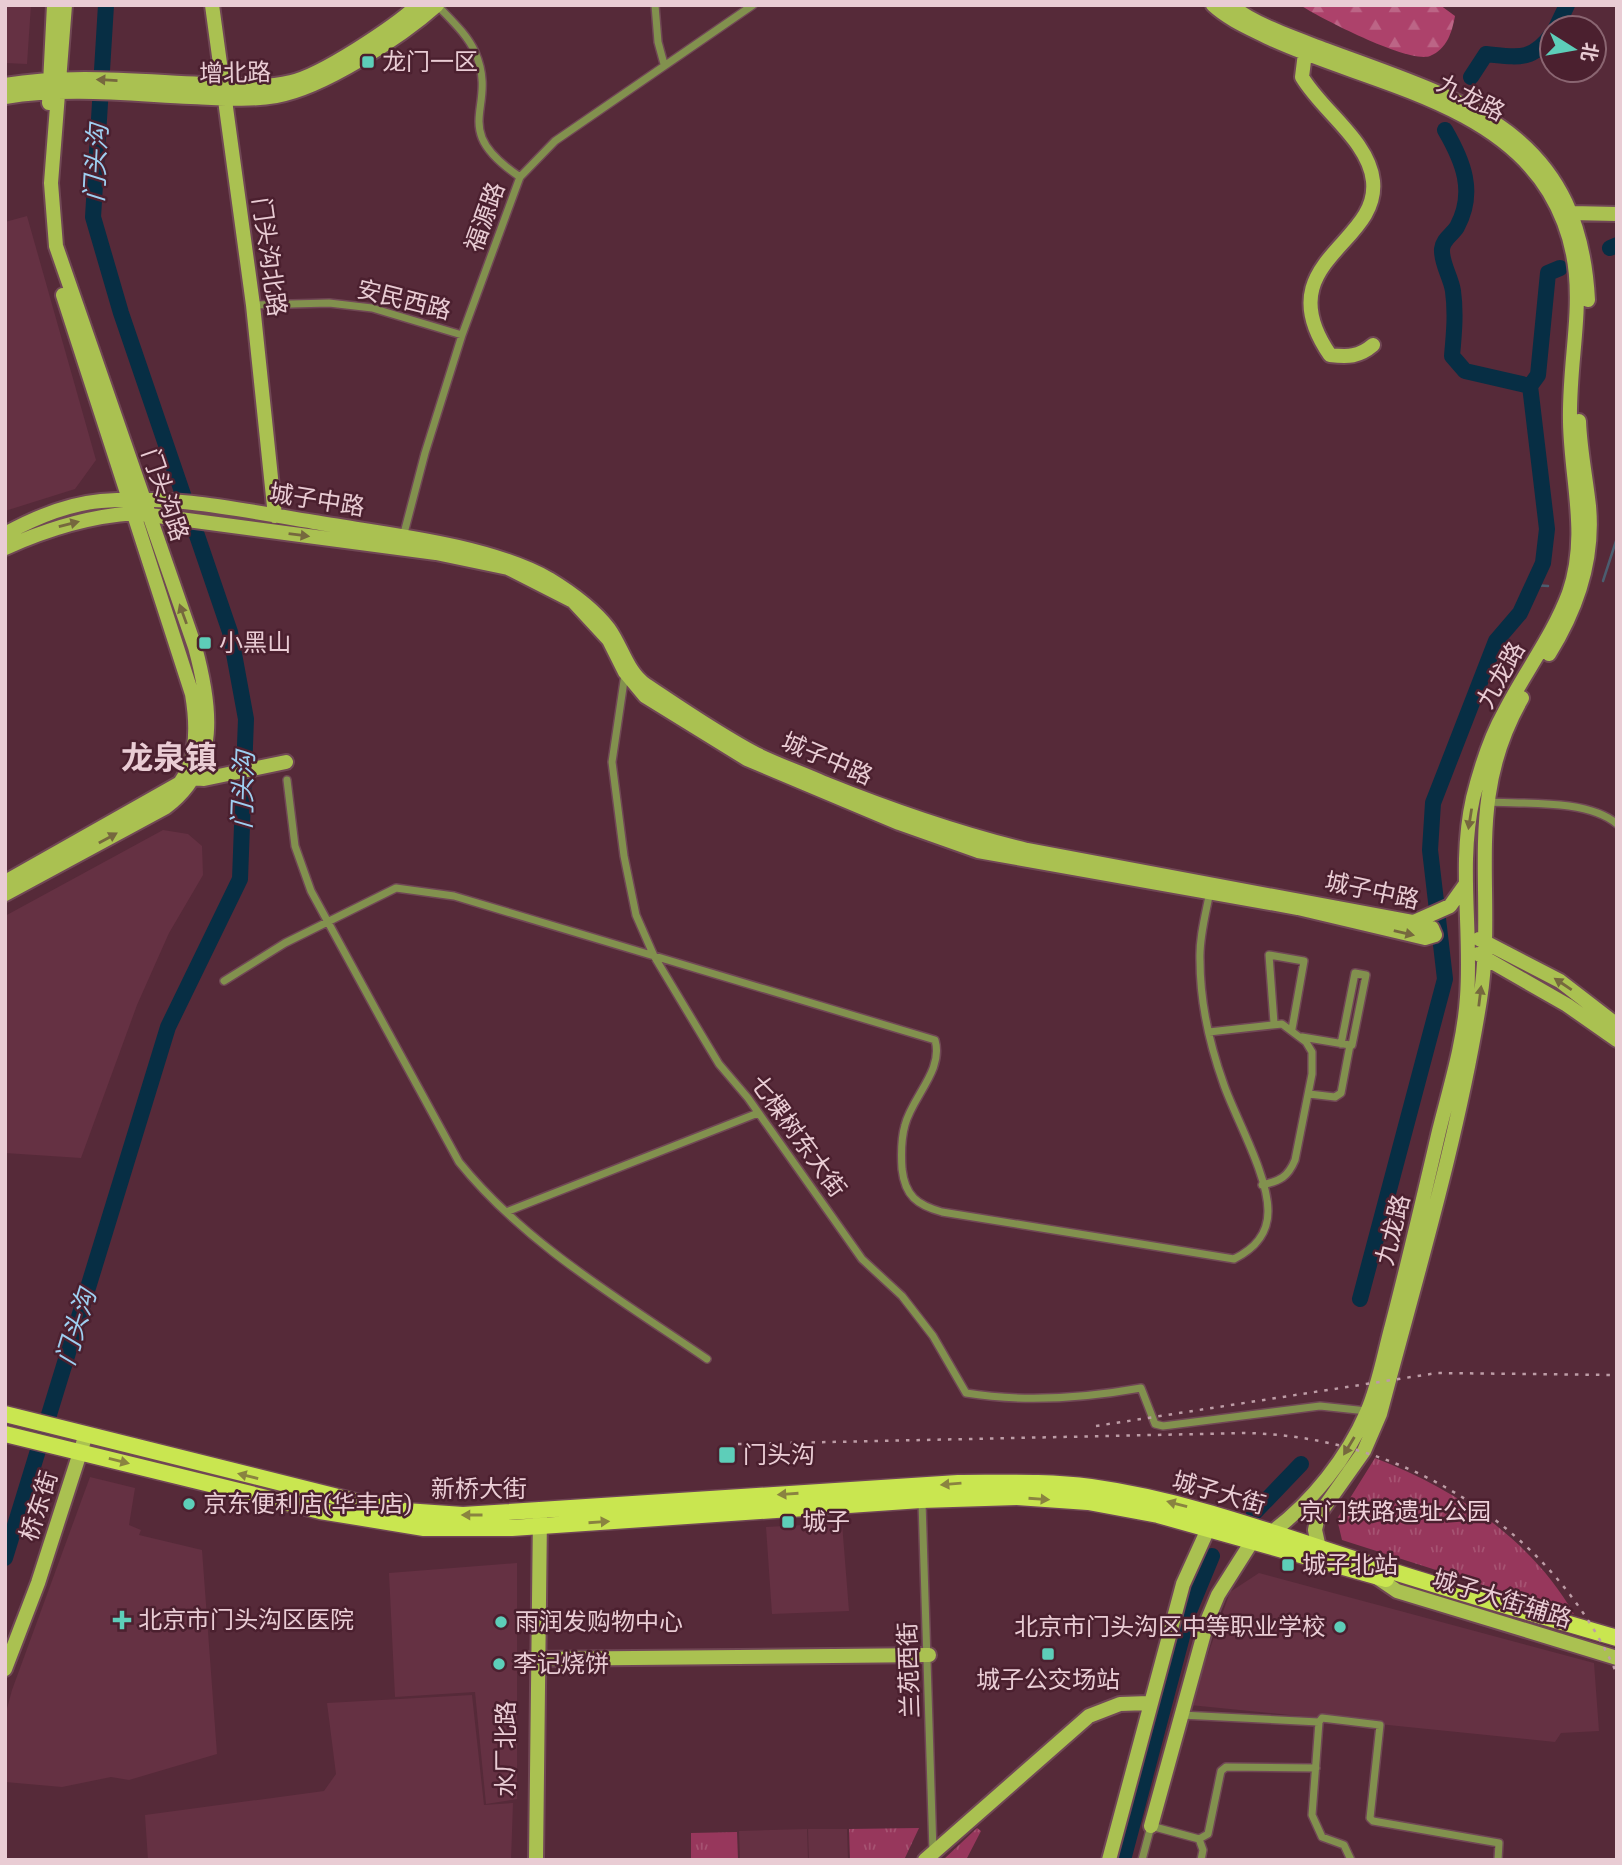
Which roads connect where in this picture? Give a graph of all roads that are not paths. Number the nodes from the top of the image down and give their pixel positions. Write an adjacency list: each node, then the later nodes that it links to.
1 (54, 5): 12 (street, 门头沟路)
2 (65, 5): 12 (street, 门头沟路)
3 (212, 5): 14 (street, 门头沟北路)
4 (418, 5): 14 (street, 增北路)
5 (437, 5): 14 (street, 增北路); 16 (street)
6 (655, 5): 11 (street)
7 (753, 5): 11 (street, 福源路)
8 (1213, 5): 10 (street, 九龙路)
9 (1230, 5): 17 (street, 九龙路)
10 (1305, 53): 21 (street); 34 (street, 九龙路, one-way to 34)
11 (664, 64): 16 (street, 福源路)
12 (55, 84): 13 (street); 14 (street, 增北路); 15 (street); 22 (street, 门头沟路)
13 (5, 85)
14 (224, 92): 19 (street, 门头沟北路)
15 (5, 97)
16 (520, 177): 20 (street, 福源路)
17 (1571, 213): 18 (street); 31 (street, 九龙路)
18 (1617, 214)
19 (253, 305): 20 (street, 安民西路); 23 (street, 门头沟北路)
20 (462, 335): 25 (street, 福源路)
21 (1373, 345)
22 (138, 507): 23 (street, 城子中路); 24 (street); 25 (street, 城子中路, one-way to 25); 26 (street, one-way to 22); 29 (street, 门头沟路)
23 (275, 516): 25 (street, 城子中路)
24 (5, 534)
25 (402, 543): 27 (street, 城子中路)
26 (5, 548)
27 (626, 667): 35 (street, 城子中路); 41 (street, 七棵树东大街)
28 (286, 762): 29 (street)
29 (189, 778): 33 (street); 36 (street, one-way to 29)
30 (287, 780): 37 (street)
31 (1486, 802): 32 (street); 39 (street, 九龙路)
32 (1617, 824)
33 (5, 882)
34 (1465, 886): 38 (street); 40 (street, 九龙路)
35 (1211, 889): 38 (street, 城子中路); 38 (street, 城子中路, one-way to 38); 47 (street)
36 (5, 894)
37 (329, 921): 41 (street); 43 (street); 57 (street)
38 (1414, 922)
39 (1485, 941): 40 (street); 42 (street, 九龙路); 45 (street, one-way to 39)
40 (1467, 942): 42 (street); 59 (street, 九龙路)
41 (654, 956): 55 (street, 七棵树东大街); 56 (street)
42 (1484, 956): 50 (street); 69 (street, 九龙路, one-way to 42)
43 (224, 981)
44 (1274, 1023): 46 (street); 46 (street); 47 (street)
45 (1617, 1025)
46 (1292, 1030): 48 (street)
47 (1209, 1032): 56 (street)
48 (1301, 1037): 49 (street); 53 (street)
49 (1320, 1040): 51 (street); 53 (street)
50 (1617, 1040)
51 (1341, 1044): 52 (street); 52 (street)
52 (1350, 1045): 54 (street)
53 (1312, 1073): 54 (street)
54 (1309, 1094): 56 (street)
55 (758, 1113): 57 (street); 59 (street, 七棵树东大街)
56 (1262, 1185)
57 (506, 1212): 58 (street)
58 (707, 1359)
59 (1368, 1411): 67 (street, 九龙路, one-way to 67)
60 (7, 1415): 62 (main road, 新桥大街)
61 (5, 1434): 63 (main road, 新桥大街)
62 (86, 1434): 63 (street, 桥东街); 65 (main road, 新桥大街, one-way to 62)
63 (80, 1452): 65 (main road, 新桥大街, one-way to 65); 77 (street, 桥东街)
64 (921, 1493): 65 (main road, 新桥大街); 66 (main road, 城子大街, one-way to 66); 67 (main road, 城子大街, one-way to 64); 74 (street, 兰苑西街)
65 (535, 1519): 76 (street, 水厂北路)
66 (1208, 1529): 68 (main road, 城子大街); 78 (street)
67 (1272, 1532): 69 (main road, 城子大街)
68 (1251, 1543): 70 (main road, 城子大街); 79 (street)
69 (1319, 1548): 70 (main road, 城子大街)
70 (1380, 1573): 71 (street, 城子大街辅路); 72 (main road, 城子大街); 73 (main road, 城子大街); 75 (street, 城子大街辅路)
71 (1617, 1631)
72 (1617, 1638)
73 (1617, 1648)
74 (929, 1655): 76 (street); 84 (street, 兰苑西街)
75 (1617, 1658)
76 (534, 1659): 85 (street, 水厂北路); 86 (street)
77 (5, 1669)
78 (1149, 1703): 84 (street); 87 (street)
79 (1181, 1715): 80 (street); 82 (street)
80 (1320, 1722): 81 (street); 91 (street)
81 (1316, 1768): 83 (street); 90 (street)
82 (1151, 1826): 83 (street); 88 (street)
83 (1199, 1839): 89 (street)
84 (929, 1856)
85 (528, 1860)
86 (536, 1860)
87 (1109, 1860)
88 (1142, 1860)
89 (1201, 1860)
90 (1351, 1860)
91 (1498, 1860)

